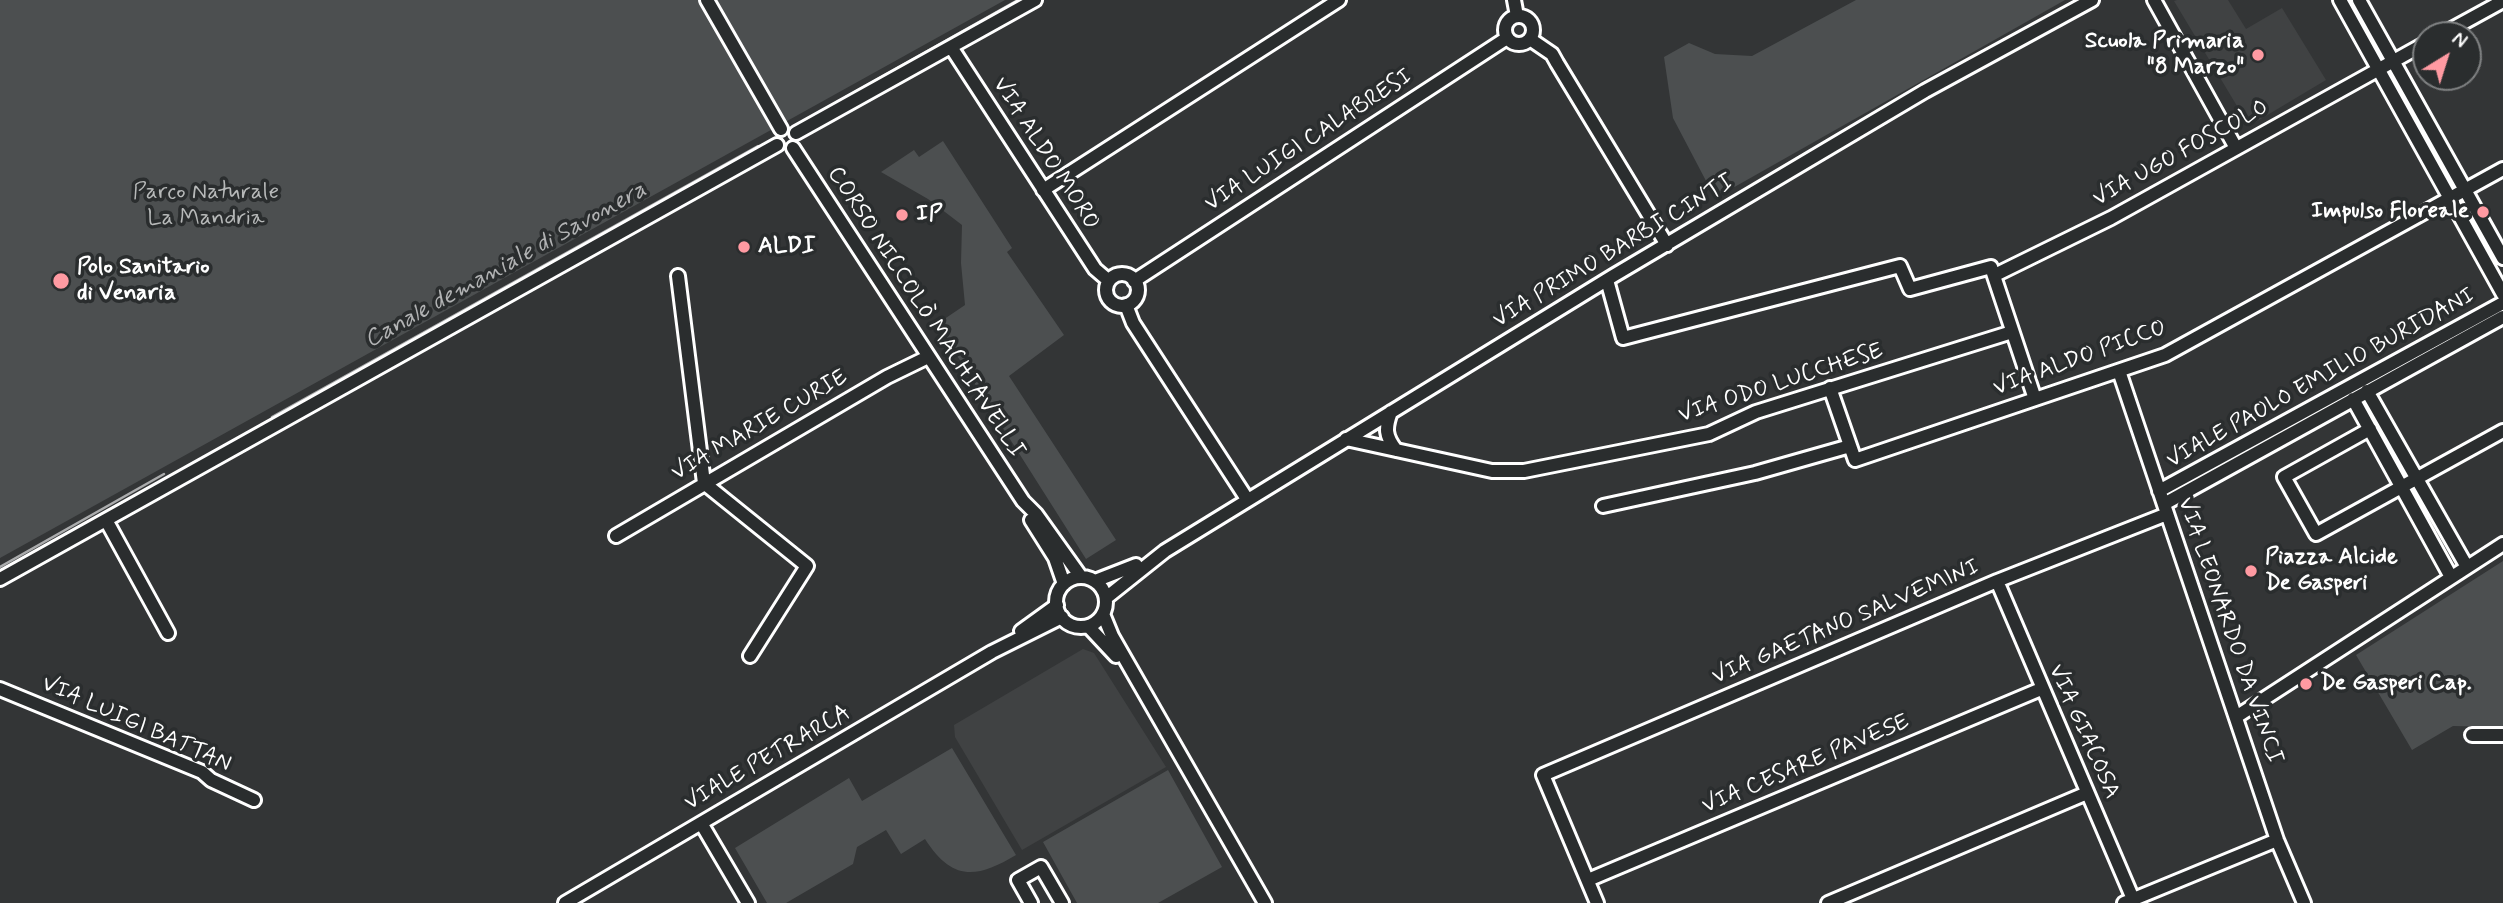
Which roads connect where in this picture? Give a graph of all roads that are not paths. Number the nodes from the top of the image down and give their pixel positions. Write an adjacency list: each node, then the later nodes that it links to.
1 (707, 0): 17 (street)
2 (1035, 0): 14 (street)
3 (1339, 0): 23 (street)
4 (1514, 0): 10 (street)
5 (2092, 0): 26 (street, VIA PRIMO BARBI CINTI)
6 (2154, 0): 21 (street)
7 (2340, 0): 16 (street)
8 (2359, 0): 16 (street)
9 (2503, 1): 11 (street)
10 (1517, 16): 12 (street); 13 (street)
11 (2467, 21)
12 (1507, 38): 13 (street); 32 (street, VIA LUIGI CALABRESI)
13 (1530, 39): 26 (street)
14 (950, 47): 18 (street); 23 (street, VIA ALDO MORO)
15 (2412, 51): 16 (street, VIA UGO FOSCOLO)
16 (2386, 65): 21 (street, VIA UGO FOSCOLO); 24 (street); 25 (street)
17 (781, 129): 18 (street); 19 (street)
18 (796, 133): 20 (street)
19 (778, 145): 20 (street); 45 (street)
20 (793, 148): 38 (street, CORSO NICCOLÒ MACHIAVELLI)
21 (2236, 148): 28 (street, VIA UGO FOSCOLO)
22 (2503, 169): 24 (street, VIA ALDO PICCO)
23 (1043, 190): 31 (street, VIA ALDO MORO)
24 (2465, 190): 25 (street, VIA ALDO PICCO); 27 (street)
25 (2450, 198): 33 (street); 39 (street, VIA ALDO PICCO)
26 (1667, 245): 30 (street, VIA PRIMO BARBI CINTI)
27 (2503, 258)
28 (1993, 271): 30 (street, VIA UGO FOSCOLO); 37 (street)
29 (678, 275): 52 (street)
30 (1607, 280): 44 (street, VIA PRIMO BARBI CINTI)
31 (1109, 281): 32 (street); 35 (street)
32 (1135, 281): 35 (street)
33 (2503, 294)
34 (2503, 303): 56 (street, VIALE PAOLO EMILIO BURIDANI)
35 (1126, 305): 54 (street)
36 (2503, 317): 41 (street, VIALE PAOLO EMILIO BURIDANI)
37 (2012, 332): 40 (street, VIA ODO LUCCHESE); 42 (street)
38 (928, 357): 52 (street, VIA MARIE CURIE); 55 (street, CORSO NICCOLÒ MACHIAVELLI)
39 (2119, 371): 42 (street, VIA ALDO PICCO); 56 (street, VIA LEONARDO DA VINCI)
40 (1830, 388): 49 (street); 50 (street, VIA ODO LUCCHESE)
41 (2367, 391): 43 (street, VIALE PAOLO EMILIO BURIDANI); 51 (street)
42 (2035, 399): 49 (street, VIA ALDO PICCO)
43 (2353, 399): 46 (street); 56 (street, VIALE PAOLO EMILIO BURIDANI)
44 (1391, 412): 48 (street, VIA PRIMO BARBI CINTI); 50 (street)
45 (277, 426): 57 (street); 57 (street)
46 (2370, 429): 53 (street); 53 (street)
47 (2503, 430): 51 (street)
48 (1346, 439): 50 (street); 54 (street, VIA PRIMO BARBI CINTI)
49 (1850, 446): 58 (street)
50 (1396, 450)
51 (2417, 480): 53 (street); 63 (street)
52 (704, 482): 60 (street, VIA MARIE CURIE); 75 (street)
53 (2402, 487): 65 (street)
54 (1247, 499): 62 (street, VIA PRIMO BARBI CINTI)
55 (1023, 500): 64 (street, CORSO NICCOLÒ MACHIAVELLI); 69 (street, CORSO NICCOLÒ MACHIAVELLI)
56 (2163, 503): 68 (street, VIA GAETANO SALVEMINI); 79 (street, VIA LEONARDO DA VINCI)
57 (133, 505): 59 (street)
58 (1603, 506)
59 (106, 520): 66 (street); 74 (street)
60 (616, 536)
61 (2503, 544): 63 (street)
62 (1165, 551): 67 (street, VIA PRIMO BARBI CINTI); 70 (street, VIA PRIMO BARBI CINTI)
63 (2467, 567): 65 (street)
64 (1081, 577): 67 (street); 69 (street)
65 (2451, 577): 79 (street)
66 (0, 579)
67 (1095, 581): 70 (street)
68 (1997, 581): 77 (street, VIA GIACOSA); 86 (street, VIA GAETANO SALVEMINI)
69 (1064, 584): 71 (street)
70 (1106, 598): 72 (street)
71 (1059, 611): 73 (street); 84 (street, VIALE PETRARCA)
72 (1103, 614): 73 (street); 78 (street)
73 (1088, 625): 78 (street)
74 (168, 633)
75 (750, 656)
76 (0, 689): 83 (street, VIA LUIGI BATTAN)
77 (2041, 689): 82 (street, VIA GIACOSA); 86 (street, VIA CESARE PAVESE)
78 (1154, 705): 92 (street)
79 (2236, 717): 85 (street, VIA LEONARDO DA VINCI)
80 (2472, 735): 81 (street)
81 (2503, 735)
82 (2087, 793): 87 (street, VIA GIACOSA); 94 (street)
83 (254, 800)
84 (701, 823): 88 (street, VIALE PETRARCA); 89 (street)
85 (2277, 840): 87 (street); 95 (street, VIA LEONARDO DA VINCI)
86 (1588, 880): 93 (street)
87 (2128, 901)
88 (565, 903)
89 (748, 903)
90 (1031, 903): 91 (street)
91 (1062, 903)
92 (1265, 903)
93 (1597, 903)
94 (1828, 903)
95 (2305, 903)

